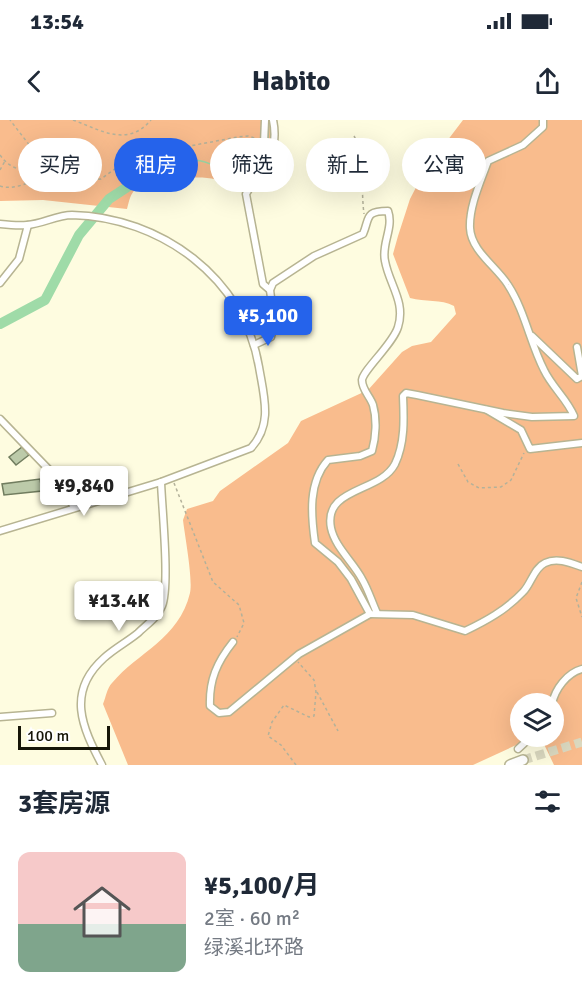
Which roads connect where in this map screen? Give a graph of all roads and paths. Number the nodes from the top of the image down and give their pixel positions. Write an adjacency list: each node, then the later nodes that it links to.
1 (10, 120): 8 (path)
2 (73, 120): 3 (path)
3 (151, 120)
4 (265, 120): 11 (street)
5 (273, 120): 12 (street)
6 (543, 120): 27 (street)
7 (354, 136): 22 (path)
8 (24, 138)
9 (237, 138): 10 (path)
10 (253, 138)
11 (264, 138)
12 (275, 138)
13 (210, 143): 18 (path)
14 (0, 155): 15 (path)
15 (5, 161): 16 (path); 17 (path)
16 (18, 168)
17 (0, 170)
18 (102, 179)
19 (0, 186): 20 (path)
20 (18, 186)
21 (247, 192): 26 (street)
22 (365, 219): 26 (street); 41 (street)
23 (0, 224): 24 (street)
24 (28, 225): 25 (street); 28 (street)
25 (0, 284)
26 (270, 290): 28 (street)
27 (532, 336): 29 (street); 30 (street)
28 (254, 345): 35 (street)
29 (577, 347)
30 (482, 406): 33 (street); 41 (street)
31 (0, 419): 37 (street)
32 (582, 443): 33 (street)
33 (530, 449): 34 (path)
34 (458, 464)
35 (172, 478): 36 (street); 43 (path)
36 (161, 482): 37 (street); 52 (street)
37 (74, 507): 38 (street)
38 (0, 531)
39 (582, 567): 41 (street)
40 (582, 582): 42 (path)
41 (373, 614): 44 (street)
42 (582, 617)
43 (233, 642): 44 (street)
44 (296, 656): 46 (path)
45 (582, 669): 47 (street)
46 (316, 692): 50 (path); 53 (path)
47 (555, 693)
48 (52, 713): 49 (street)
49 (0, 717)
50 (338, 731)
51 (523, 760): 54 (highway)
52 (102, 765)
53 (296, 765)
54 (510, 765)

